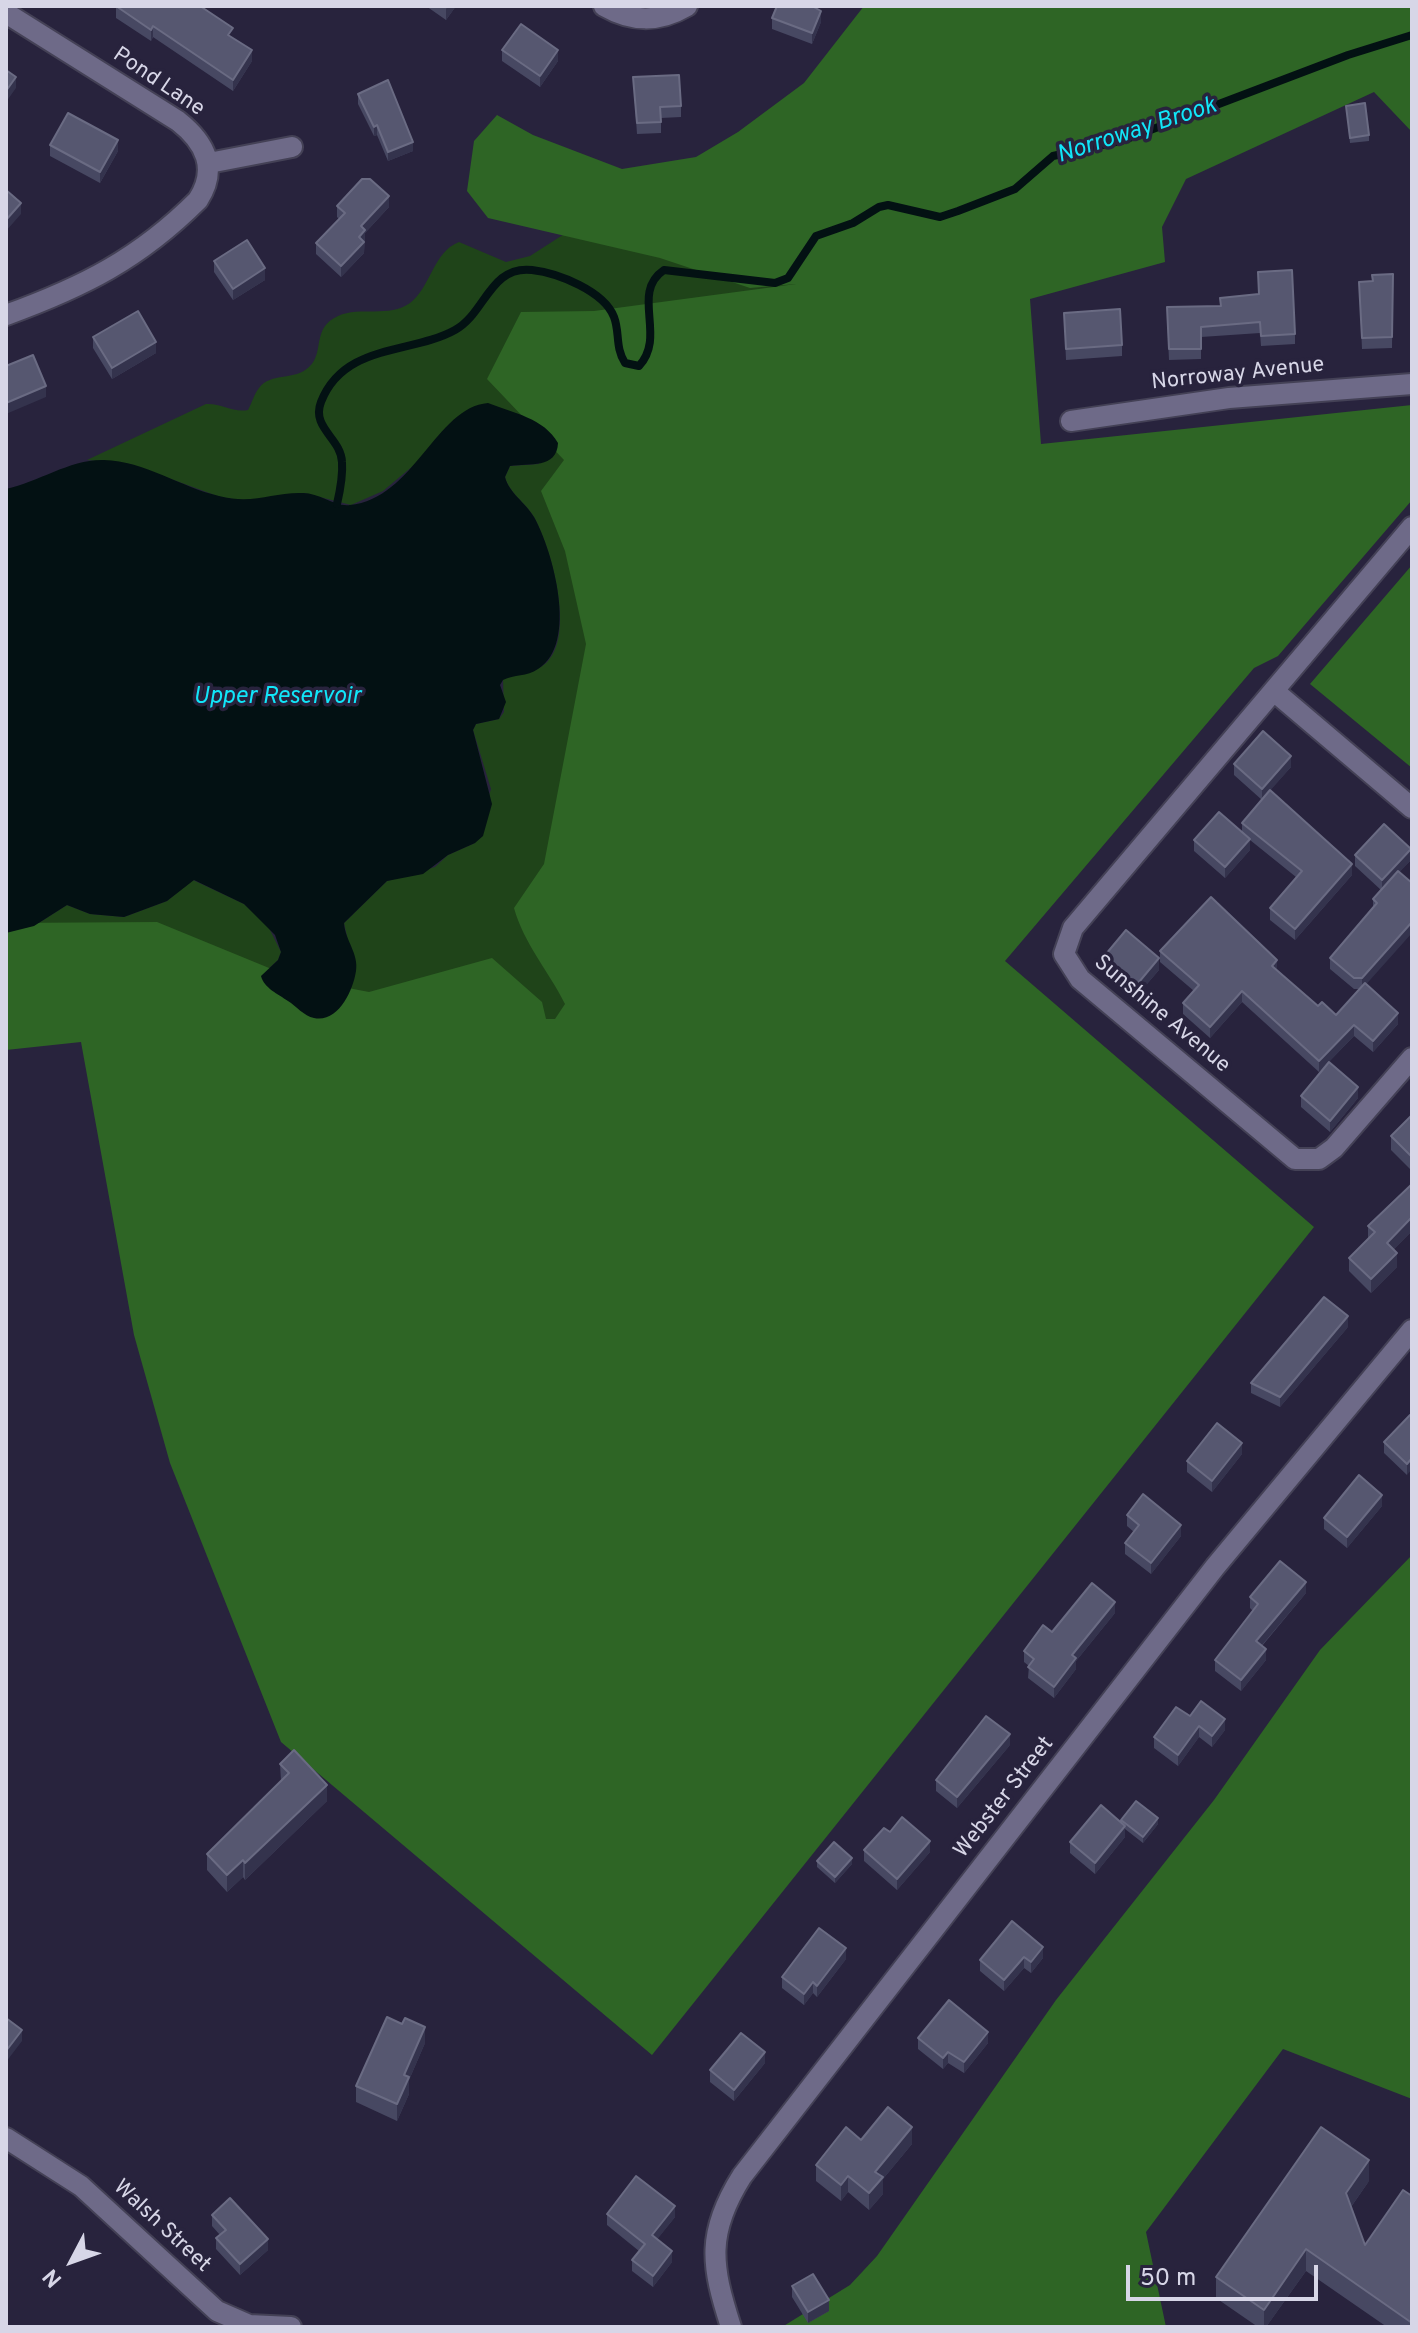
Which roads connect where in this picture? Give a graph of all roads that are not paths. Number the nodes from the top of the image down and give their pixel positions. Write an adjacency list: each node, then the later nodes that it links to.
1 (604, 6): 2 (street)
2 (687, 6)
3 (6, 13): 5 (street, Pond Lane)
4 (292, 147): 5 (street)
5 (209, 163): 6 (street)
6 (6, 315)
7 (1412, 384): 8 (street, Norroway Avenue)
8 (1071, 421)
9 (1412, 527): 10 (street, Sunshine Avenue)
10 (1274, 691): 11 (street); 12 (street, Sunshine Avenue)
11 (1412, 808)
12 (1412, 1058)
13 (1412, 1330): 16 (street, Webster Street)
14 (6, 2138): 15 (street, Walsh Street)
15 (291, 2327)
16 (731, 2327)

